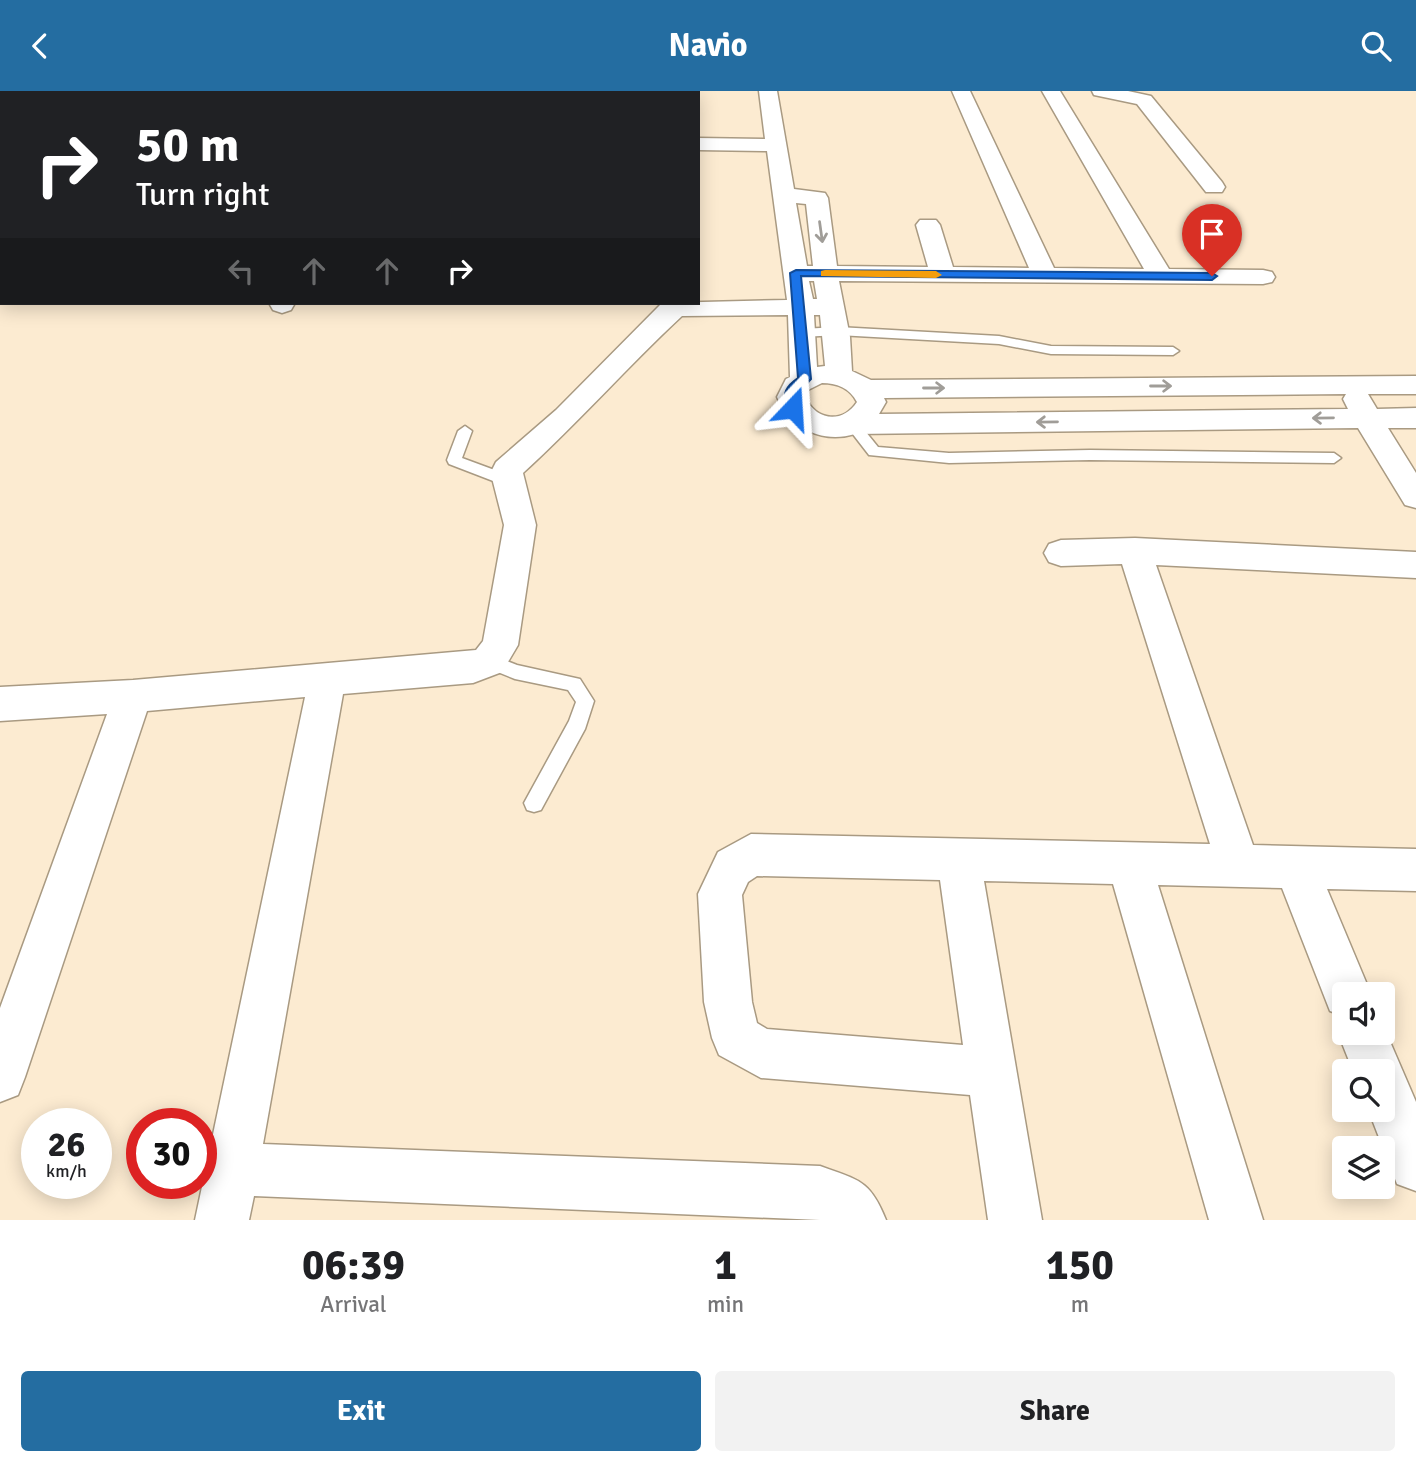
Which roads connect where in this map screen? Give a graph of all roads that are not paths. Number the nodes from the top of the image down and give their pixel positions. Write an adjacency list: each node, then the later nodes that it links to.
1 (768, 91): 6 (street)
2 (961, 91): 13 (street)
3 (1051, 91): 14 (street)
4 (1101, 91): 7 (street)
5 (700, 144): 6 (street)
6 (776, 145): 8 (street)
7 (1214, 187)
8 (783, 195): 10 (street); 11 (street, one-way to 11)
9 (928, 225): 12 (street)
10 (796, 273): 11 (street); 18 (street)
11 (827, 273): 12 (street); 17 (street)
12 (943, 275): 13 (street)
13 (1045, 275): 14 (street)
14 (1161, 276): 15 (street)
15 (1263, 277)
16 (675, 305): 18 (street); 32 (street)
17 (835, 319): 18 (street); 19 (lane); 20 (street)
18 (801, 320): 21 (street)
19 (1173, 351)
20 (838, 375): 21 (street); 25 (street)
21 (804, 379): 29 (street)
22 (1350, 384): 23 (street); 24 (street, one-way to 22); 26 (street)
23 (1416, 386)
24 (1089, 387): 25 (street, one-way to 24); 28 (street)
25 (866, 389): 29 (street)
26 (1365, 417): 27 (street); 28 (street, one-way to 28); 33 (street)
27 (1416, 418)
28 (1105, 421): 29 (street, one-way to 29)
29 (852, 424): 31 (lane)
30 (465, 431): 32 (lane)
31 (1334, 458)
32 (506, 480): 37 (street)
33 (1416, 497)
34 (1135, 551): 35 (street); 36 (street); 44 (street)
35 (1061, 552)
36 (1416, 565)
37 (489, 661): 38 (street); 41 (lane)
38 (327, 680): 39 (street); 52 (street)
39 (133, 696): 40 (street); 49 (street)
40 (0, 704)
41 (534, 803)
42 (959, 860): 43 (street); 48 (street); 48 (street)
43 (1129, 863): 44 (street); 56 (street)
44 (1239, 866): 45 (street)
45 (1296, 867): 46 (street); 47 (street)
46 (1416, 870)
47 (1342, 982)
48 (993, 1072): 55 (street)
49 (0, 1077)
50 (1395, 1114): 51 (street)
51 (1416, 1165)
52 (234, 1169): 53 (street); 54 (street)
53 (222, 1220)
54 (859, 1220)
55 (1015, 1220)
56 (1236, 1220)

